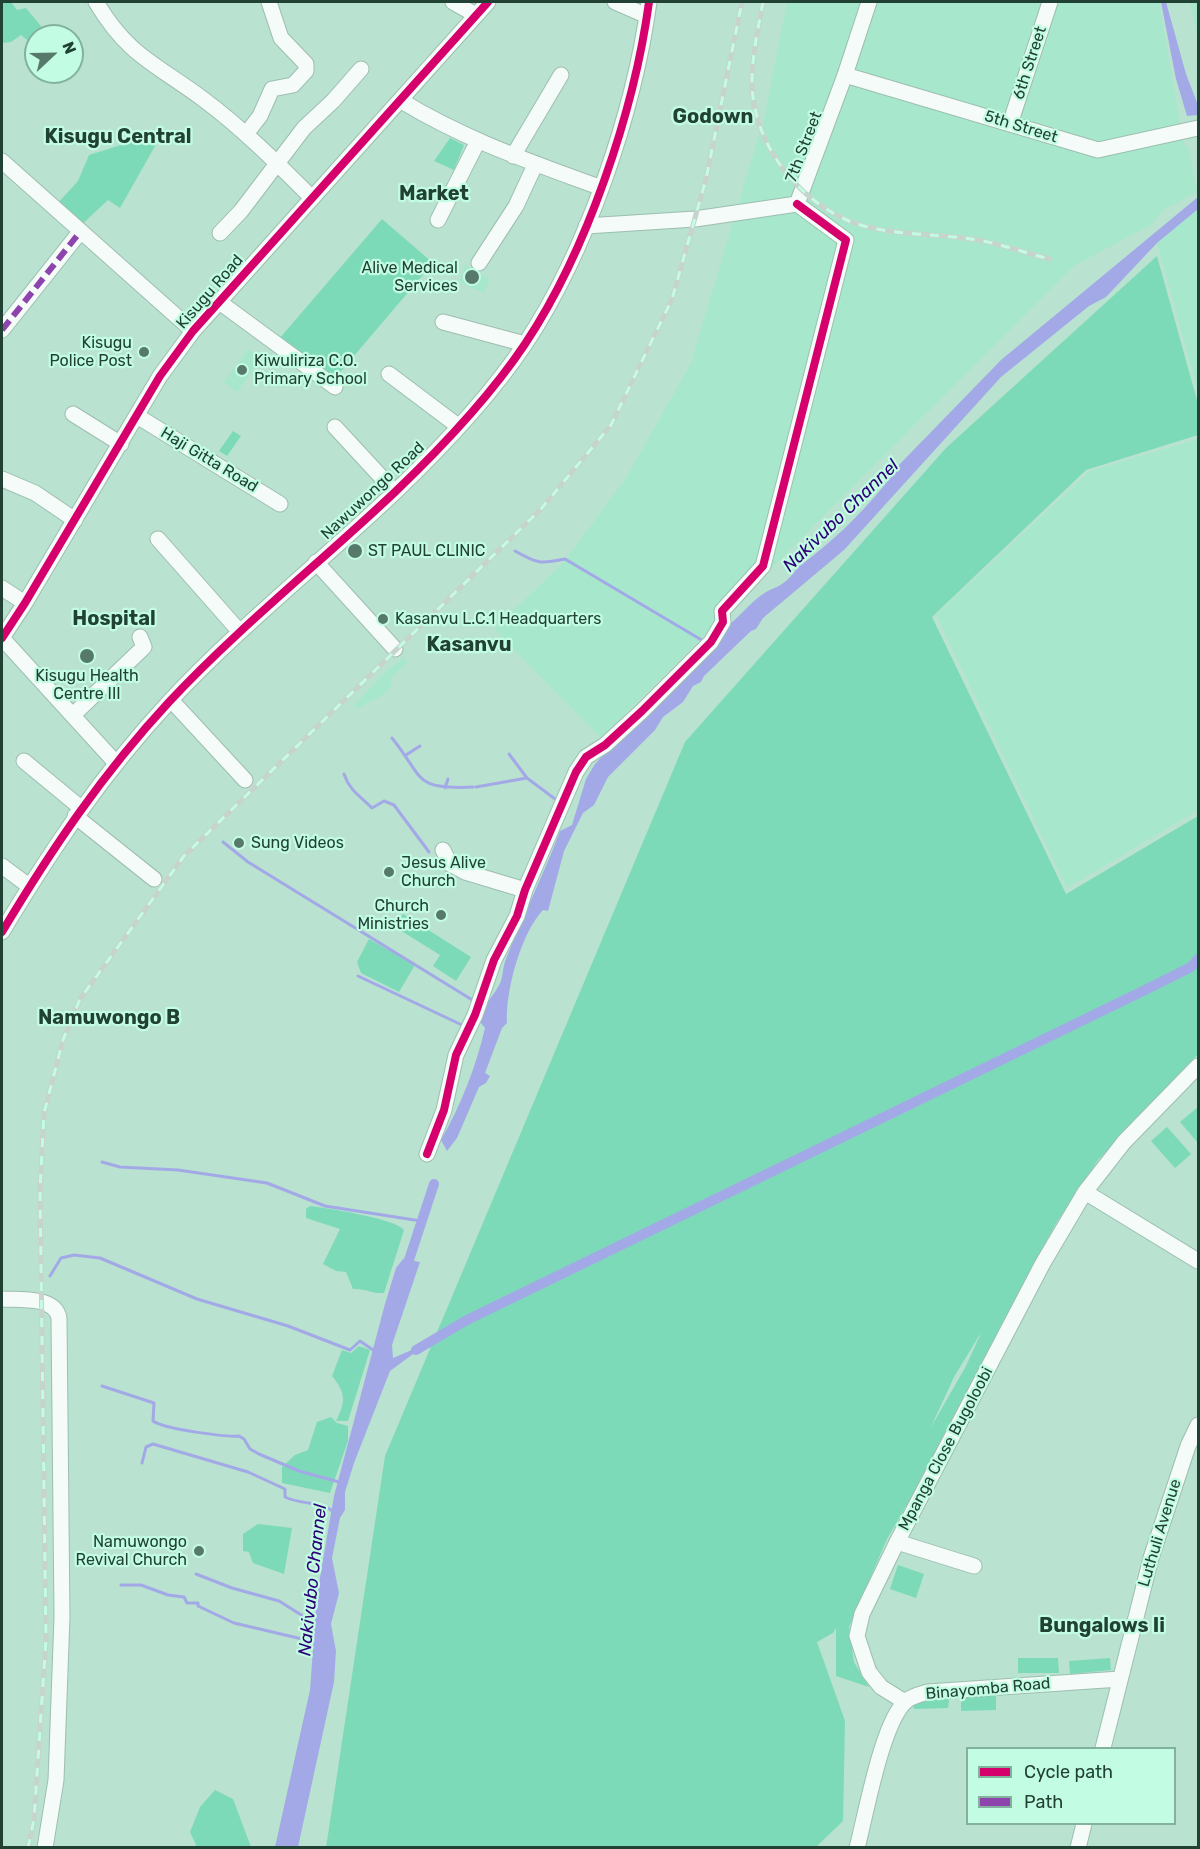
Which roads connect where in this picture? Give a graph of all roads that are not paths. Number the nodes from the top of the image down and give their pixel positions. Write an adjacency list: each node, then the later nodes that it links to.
1 (96, 2): 16 (street)
2 (270, 2): 16 (street)
3 (453, 2): 9 (street)
4 (488, 2): 9 (street, Kisugu Road)
5 (615, 2): 8 (street)
6 (869, 2): 12 (street, 7th Street)
7 (1050, 2): 14 (street, 6th Street)
8 (648, 9): 22 (street, Nawuwongo Road)
9 (476, 15): 13 (street, Kisugu Road)
10 (361, 69): 20 (street)
11 (561, 75): 18 (street)
12 (845, 75): 14 (street, 5th Street); 24 (street, 7th Street)
13 (400, 100): 17 (street); 23 (street, Kisugu Road)
14 (1010, 124): 15 (street, 5th Street)
15 (1198, 128)
16 (246, 134): 20 (street)
17 (478, 141): 18 (street); 25 (street)
18 (513, 156): 21 (street)
19 (2, 161): 27 (street)
20 (277, 164): 23 (street); 28 (street)
21 (535, 165): 22 (street); 29 (street)
22 (600, 187): 26 (street, Nawuwongo Road)
23 (312, 198): 30 (street, Kisugu Road)
24 (797, 204): 26 (street, 7th Street); 64 (street)
25 (438, 220)
26 (586, 226): 34 (street, Nawuwongo Road)
27 (80, 232): 32 (street); 33 (street)
28 (220, 233)
29 (478, 263)
30 (218, 301): 33 (street, Kisugu Road); 36 (street)
31 (443, 322): 34 (street)
32 (2, 330)
33 (193, 331): 38 (street, Kisugu Road)
34 (525, 344): 39 (street, Nawuwongo Road)
35 (389, 374): 39 (street)
36 (335, 387)
37 (73, 414): 41 (street)
38 (137, 416): 41 (street, Kisugu Road); 44 (street, Haji Gitta Road)
39 (458, 426): 43 (street, Nawuwongo Road)
40 (335, 427): 43 (street)
41 (121, 444): 45 (street, Kisugu Road)
42 (2, 479): 45 (street)
43 (395, 492): 47 (street, Nawuwongo Road)
44 (280, 504)
45 (75, 520): 49 (street, Kisugu Road)
46 (158, 539): 50 (street)
47 (316, 562): 50 (street, Nawuwongo Road); 53 (street)
48 (2, 588): 49 (street)
49 (25, 603): 52 (street, Kisugu Road)
50 (240, 632): 54 (street, Nawuwongo Road)
51 (140, 636): 55 (street)
52 (2, 638): 55 (street)
53 (395, 649)
54 (171, 700): 57 (street, Nawuwongo Road); 58 (street)
55 (73, 715): 57 (street)
56 (24, 761): 59 (street)
57 (115, 762): 59 (street, Nawuwongo Road)
58 (245, 780)
59 (78, 812): 62 (street); 63 (street, Nawuwongo Road)
60 (444, 850): 64 (street)
61 (2, 866): 63 (street)
62 (154, 879)
63 (29, 886): 65 (street, Nawuwongo Road)
64 (525, 890): 67 (street)
65 (2, 932)
66 (1198, 1066): 68 (street, Mpanga Close Bugoloobi)
67 (427, 1154)
68 (1085, 1192): 69 (street); 72 (street, Mpanga Close Bugoloobi)
69 (1198, 1261)
70 (2, 1299): 78 (street)
71 (1198, 1425): 74 (street, Luthuli Avenue)
72 (897, 1542): 73 (street); 75 (street, Mpanga Close Bugoloobi)
73 (974, 1566)
74 (1120, 1679): 75 (street, Binayomba Road); 76 (street, Luthuli Avenue)
75 (905, 1702): 79 (street, Binayomba Road)
76 (1103, 1747)
77 (1084, 1825): 80 (street)
78 (45, 1848)
79 (857, 1848)
80 (1078, 1848)

